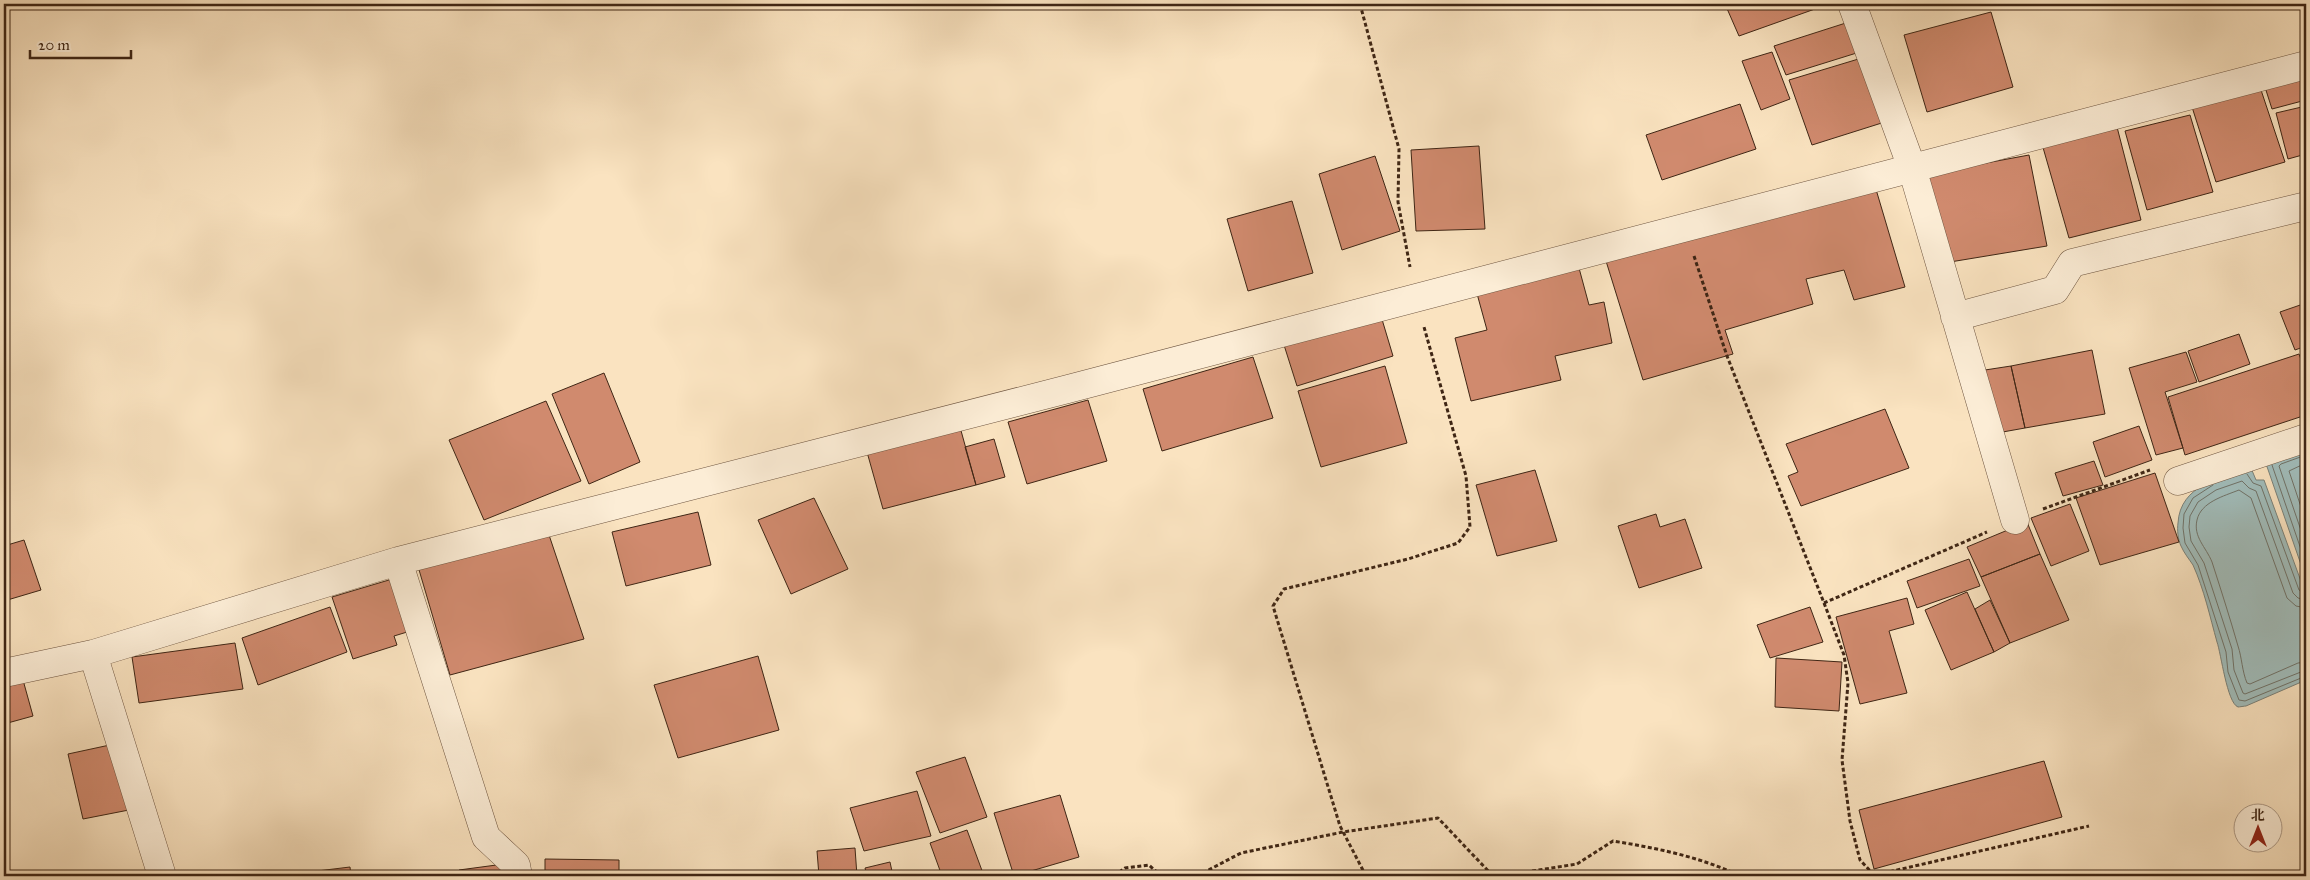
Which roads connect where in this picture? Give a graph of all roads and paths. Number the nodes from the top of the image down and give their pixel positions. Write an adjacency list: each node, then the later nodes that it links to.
1 (1360, 4): 7 (path)
2 (1852, 4): 4 (street)
3 (2306, 65): 4 (street)
4 (1912, 168): 6 (street); 8 (street)
5 (2306, 206): 8 (street)
6 (1686, 227): 7 (street); 13 (path)
7 (1416, 297): 12 (street); 17 (path)
8 (1956, 317): 11 (street)
9 (2306, 438): 10 (street)
10 (2178, 481): 11 (path)
11 (2015, 520): 13 (path)
12 (398, 561): 14 (street); 19 (street)
13 (1824, 603): 27 (path)
14 (93, 654): 15 (street); 18 (street)
15 (4, 673)
16 (2089, 826): 27 (path)
17 (1342, 832): 22 (path); 23 (path); 24 (path)
18 (162, 876)
19 (518, 876)
20 (1114, 876): 21 (path)
21 (1161, 876)
22 (1197, 876)
23 (1366, 876)
24 (1493, 876)
25 (1500, 876): 26 (path)
26 (1740, 876)
27 (1873, 876)

